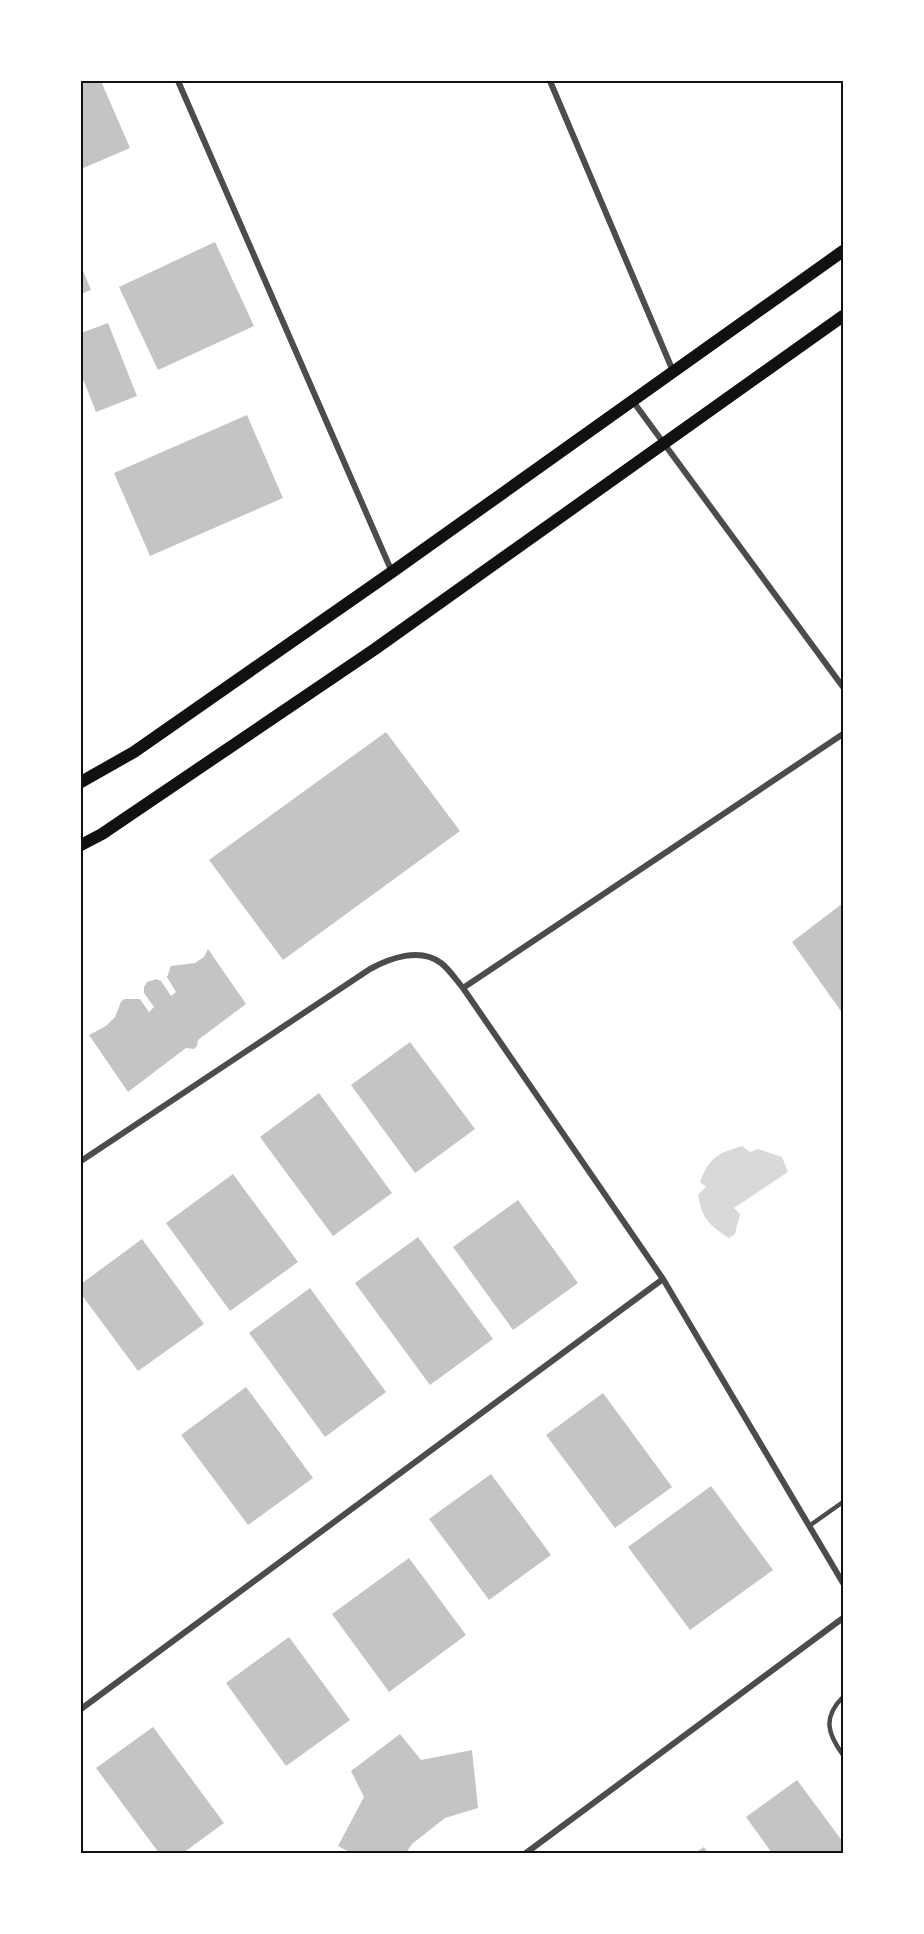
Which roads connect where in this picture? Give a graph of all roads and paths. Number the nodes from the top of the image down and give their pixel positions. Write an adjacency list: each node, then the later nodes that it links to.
1 (178, 81): 8 (street)
2 (550, 81): 5 (street)
3 (843, 251): 5 (main road)
4 (843, 316): 7 (main road)
5 (673, 371): 6 (main road)
6 (632, 400): 7 (street); 8 (main road)
7 (664, 445): 9 (street); 12 (main road)
8 (392, 572): 11 (main road)
9 (843, 687)
10 (843, 734): 13 (street)
11 (81, 782)
12 (81, 844)
13 (463, 988): 14 (street); 15 (street)
14 (81, 1161)
15 (663, 1279): 17 (street); 21 (street)
16 (843, 1502): 17 (lane)
17 (809, 1526): 18 (street)
18 (843, 1583)
19 (843, 1618): 23 (street)
20 (843, 1697): 22 (lane)
21 (81, 1708)
22 (843, 1755)
23 (526, 1853)

